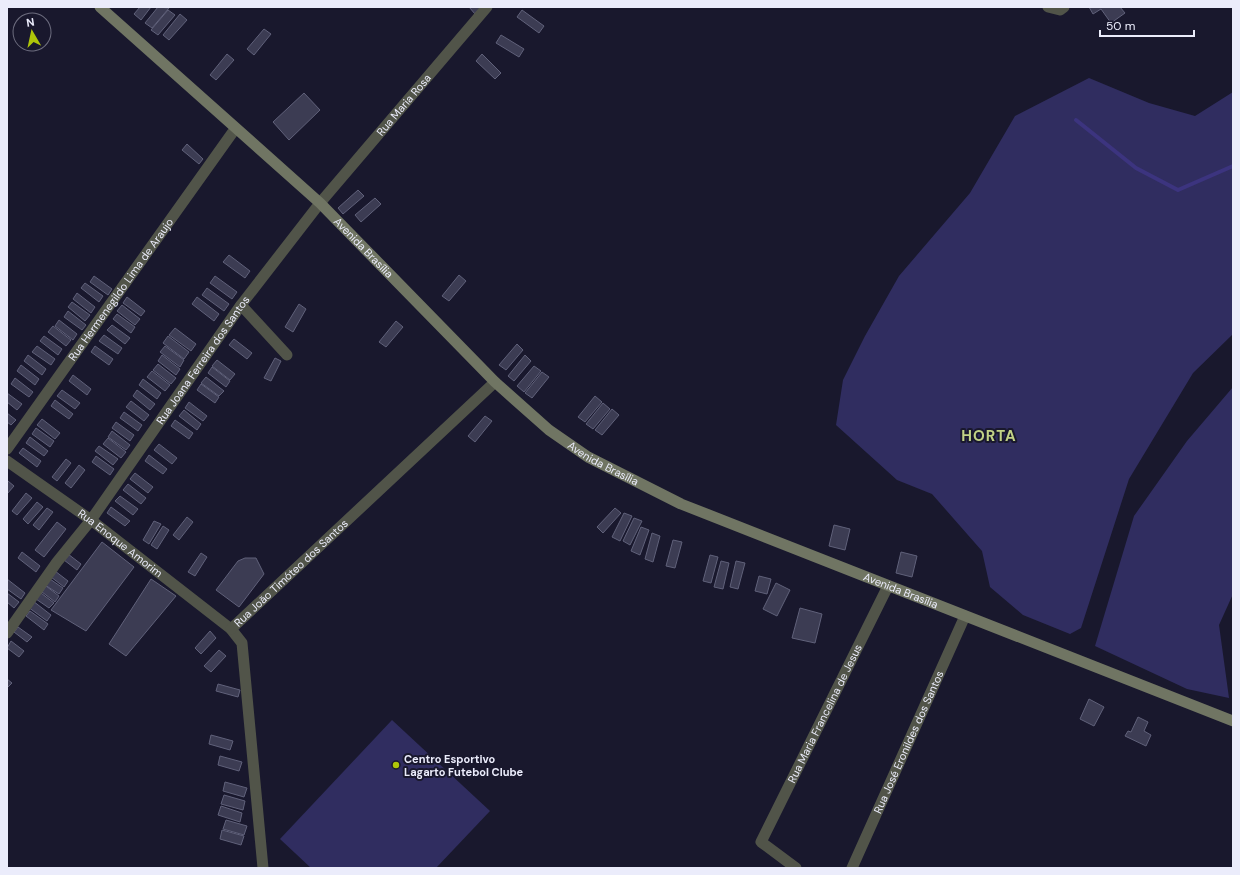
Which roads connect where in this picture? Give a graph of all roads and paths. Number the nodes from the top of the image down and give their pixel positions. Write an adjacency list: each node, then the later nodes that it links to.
1 (100, 7): 5 (main road, Avenida Brasília)
2 (487, 7): 6 (street, Rua Maria Rosa)
3 (1048, 7): 4 (street)
4 (1062, 8)
5 (235, 129): 6 (main road, Avenida Brasília); 10 (street, Rua Hermenegildo Lima de Araujo)
6 (320, 203): 7 (street, Rua Joana Ferreira dos Santos); 9 (main road, Avenida Brasília)
7 (241, 305): 8 (street); 12 (street, Rua Joana Ferreira dos Santos)
8 (287, 355)
9 (495, 382): 13 (main road, Avenida Brasília); 15 (street, Rua João Timóteo dos Santos)
10 (7, 449)
11 (7, 461): 12 (street, Rua Enoque Amorim)
12 (91, 520): 15 (street, Rua Enoque Amorim); 16 (street, Rua Joana Ferreira dos Santos)
13 (888, 586): 14 (main road, Avenida Brasília); 19 (street, Rua Maria Francelina de Jesus)
14 (965, 616): 17 (main road, Avenida Brasília); 20 (street, Rua José Eronildes dos Santos)
15 (231, 628): 18 (street, Rua João Timóteo dos Santos)
16 (7, 633)
17 (1233, 721)
18 (262, 868)
19 (796, 868)
20 (852, 868)

